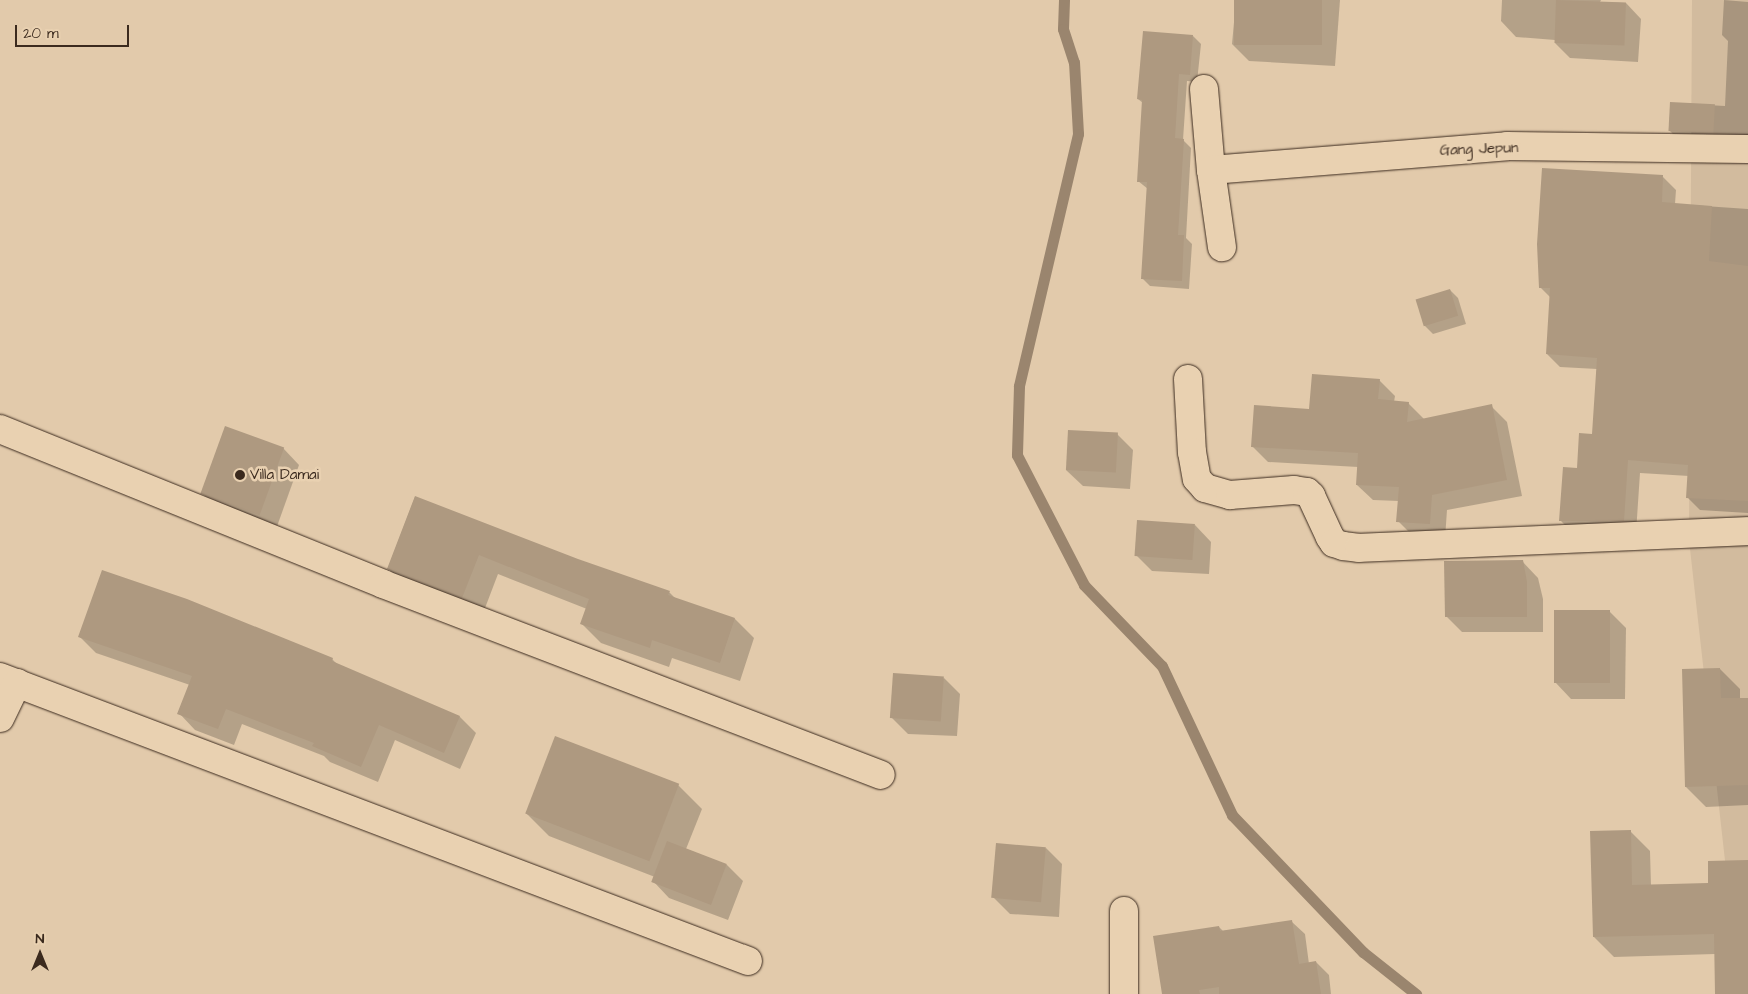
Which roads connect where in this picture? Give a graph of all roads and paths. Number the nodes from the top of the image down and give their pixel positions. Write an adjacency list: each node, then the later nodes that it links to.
1 (1204, 89): 3 (street)
2 (1748, 149): 3 (street, Gang Jepun)
3 (1211, 170): 4 (street)
4 (1222, 247)
5 (1188, 379): 7 (street)
6 (0, 429): 10 (street)
7 (1748, 531)
8 (8, 680): 9 (street); 12 (street)
9 (0, 718)
10 (881, 775)
11 (1124, 911): 13 (street)
12 (748, 961)
13 (1124, 994)

